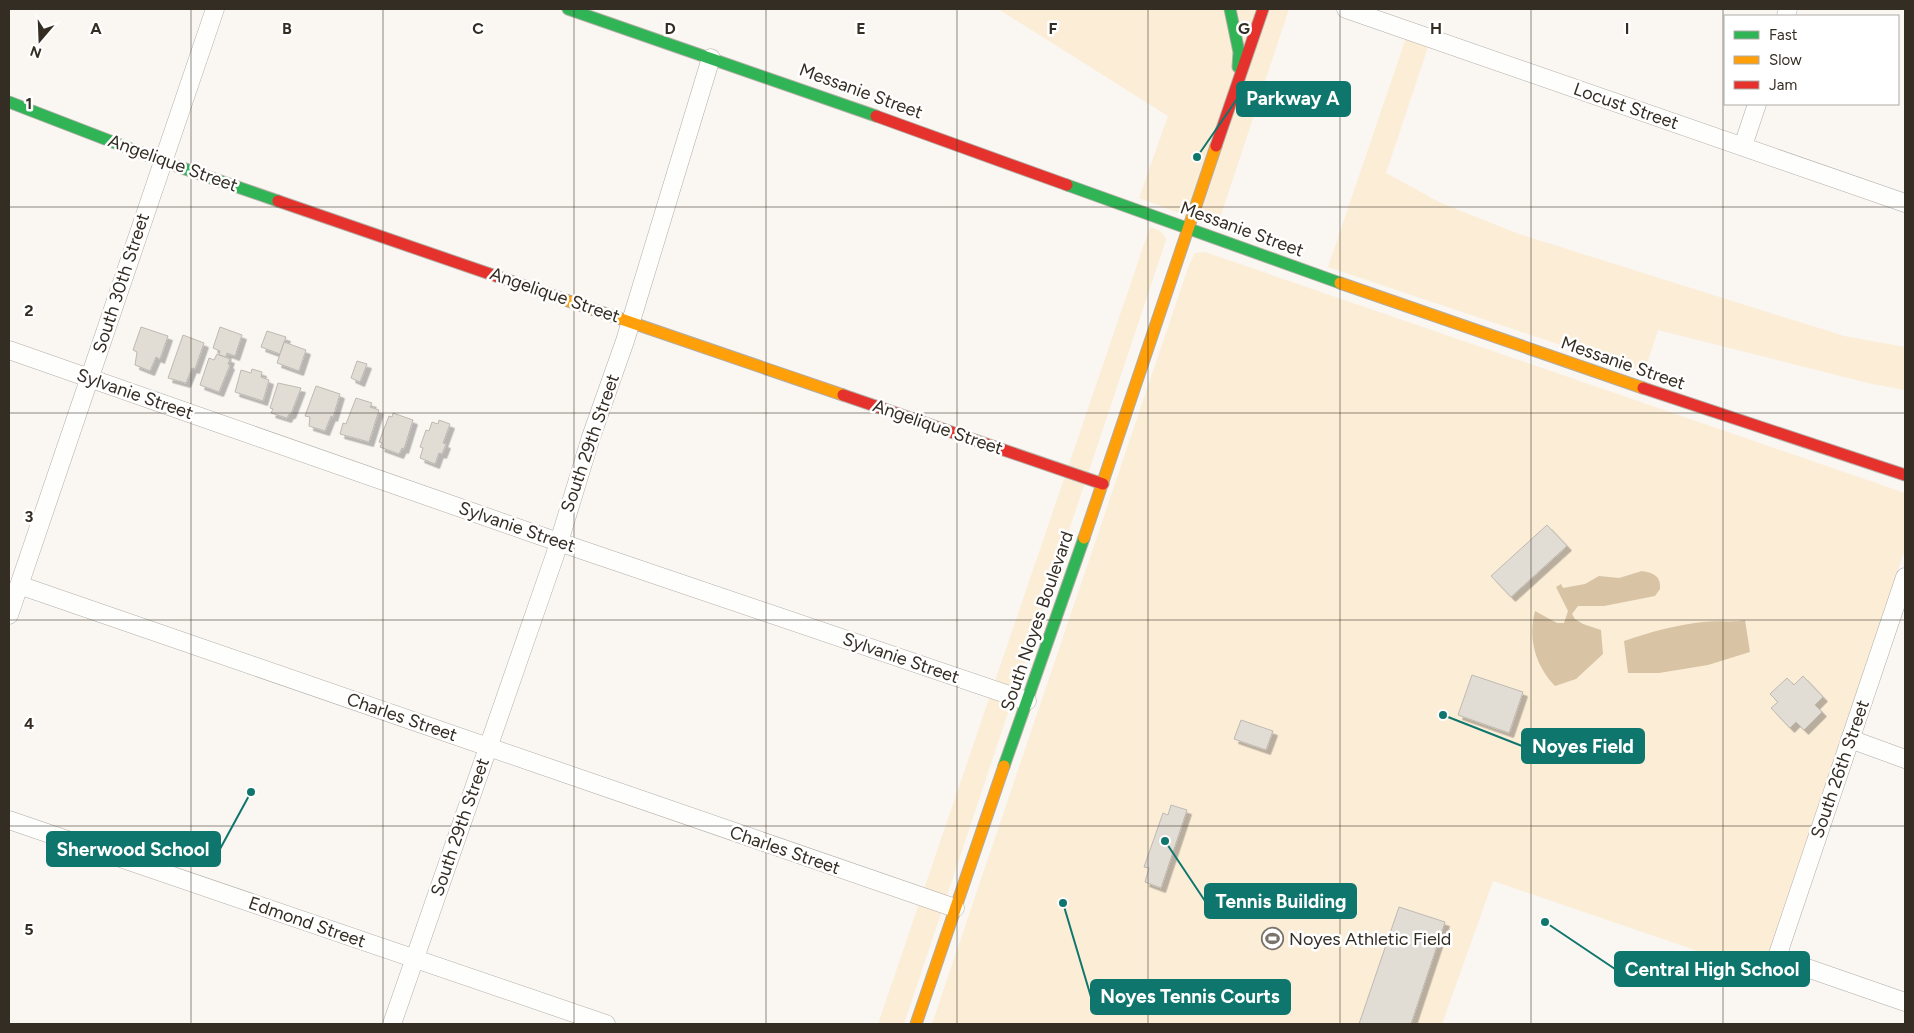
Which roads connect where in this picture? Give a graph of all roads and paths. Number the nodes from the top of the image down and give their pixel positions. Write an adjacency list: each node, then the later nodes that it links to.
1 (214, 9): 11 (street, South 30th Street)
2 (568, 9): 6 (street, Messanie Street)
3 (1230, 9): 7 (street)
4 (1263, 9): 7 (street)
5 (1346, 9): 10 (street, Locust Street)
6 (711, 58): 13 (street, Messanie Street); 14 (street, South 29th Street)
7 (1236, 87): 13 (street, South Noyes Boulevard)
8 (9, 102): 11 (street, Angelique Street)
9 (1757, 105): 10 (street)
10 (1743, 146): 12 (street, Locust Street)
11 (162, 161): 14 (street, Angelique Street); 16 (street, South 30th Street)
12 (1905, 203)
13 (1187, 229): 17 (street, Messanie Street); 18 (street, South Noyes Boulevard)
14 (631, 320): 18 (street, Angelique Street); 19 (street, South 29th Street)
15 (9, 350): 16 (street, Sylvanie Street)
16 (89, 378): 19 (street, Sylvanie Street); 21 (street, South 30th Street)
17 (1905, 476)
18 (1104, 484): 23 (street, South Noyes Boulevard)
19 (559, 541): 23 (street, Sylvanie Street); 25 (street, South 29th Street)
20 (1905, 577): 24 (street, South 26th Street)
21 (19, 585): 22 (street, South 30th Street); 25 (street, Charles Street)
22 (9, 615)
23 (1027, 701): 28 (street, South Noyes Boulevard)
24 (1850, 739): 26 (street); 30 (street, South 26th Street)
25 (488, 747): 28 (street, Charles Street); 29 (street, South 29th Street)
26 (1905, 759)
27 (9, 820): 29 (street, Edmond Street)
28 (955, 908): 33 (street, South Noyes Boulevard)
29 (414, 959): 31 (street, South 29th Street); 32 (street, Edmond Street)
30 (1905, 1002)
31 (392, 1024)
32 (606, 1024)
33 (916, 1024)

